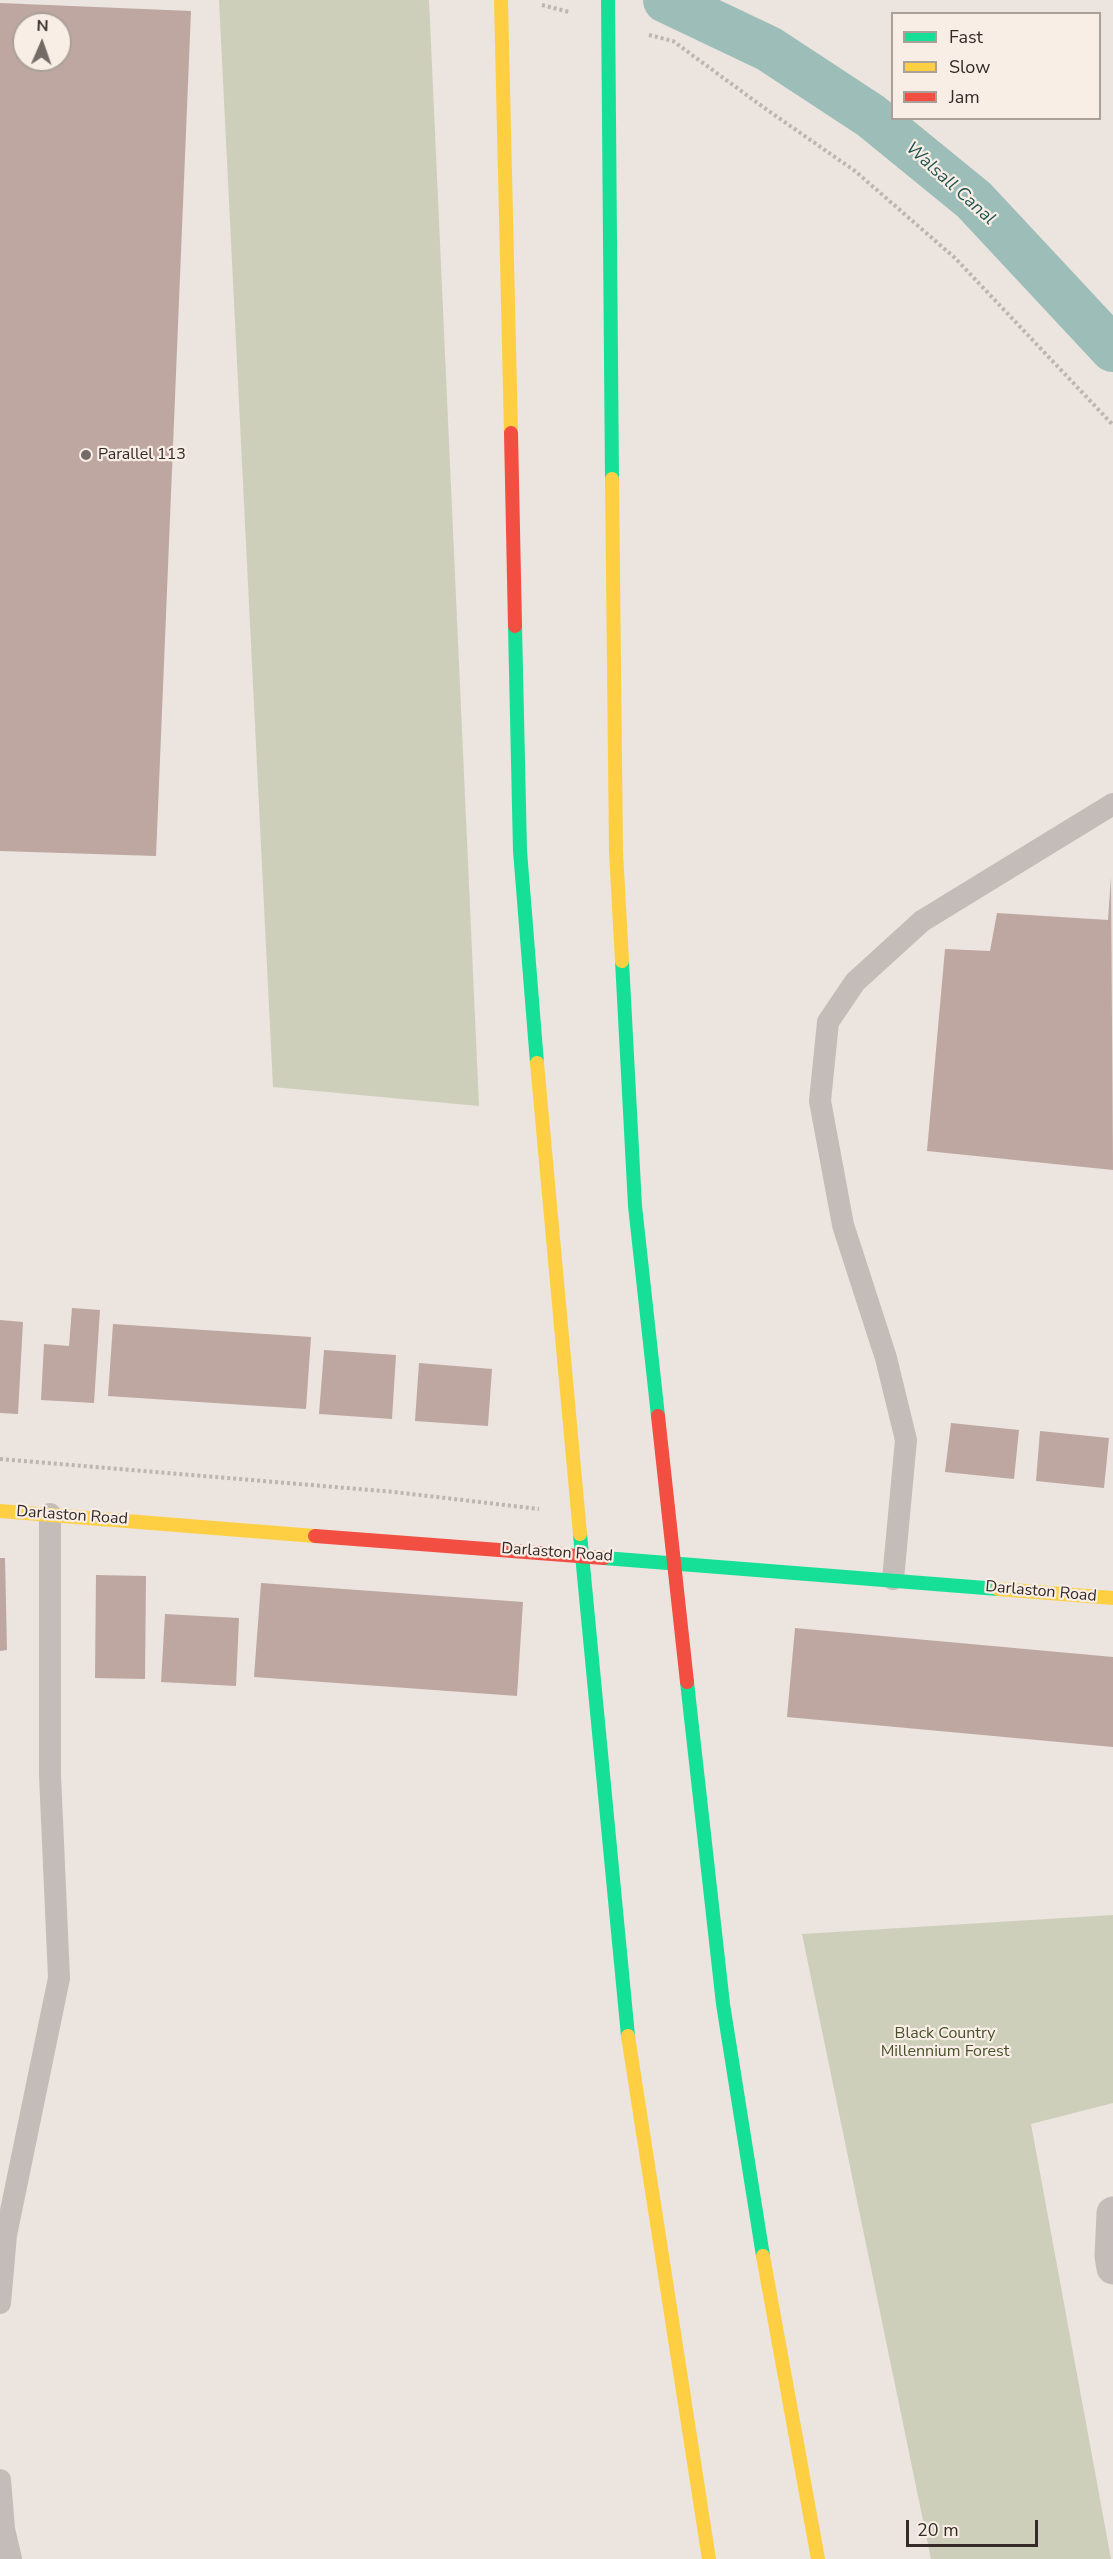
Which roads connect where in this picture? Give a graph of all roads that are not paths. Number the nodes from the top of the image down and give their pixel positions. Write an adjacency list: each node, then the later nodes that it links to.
1 (501, 0): 13 (main road)
2 (608, 0): 14 (main road)
3 (1113, 804): 6 (lane)
4 (0, 1511): 5 (main road, Darlaston Road)
5 (50, 1514): 6 (main road, Darlaston Road); 10 (lane)
6 (893, 1579): 7 (main road, Darlaston Road)
7 (1113, 1598)
8 (1113, 2213): 9 (street)
9 (1113, 2268)
10 (0, 2303)
11 (0, 2480): 12 (lane)
12 (11, 2559)
13 (709, 2559)
14 (818, 2559)

